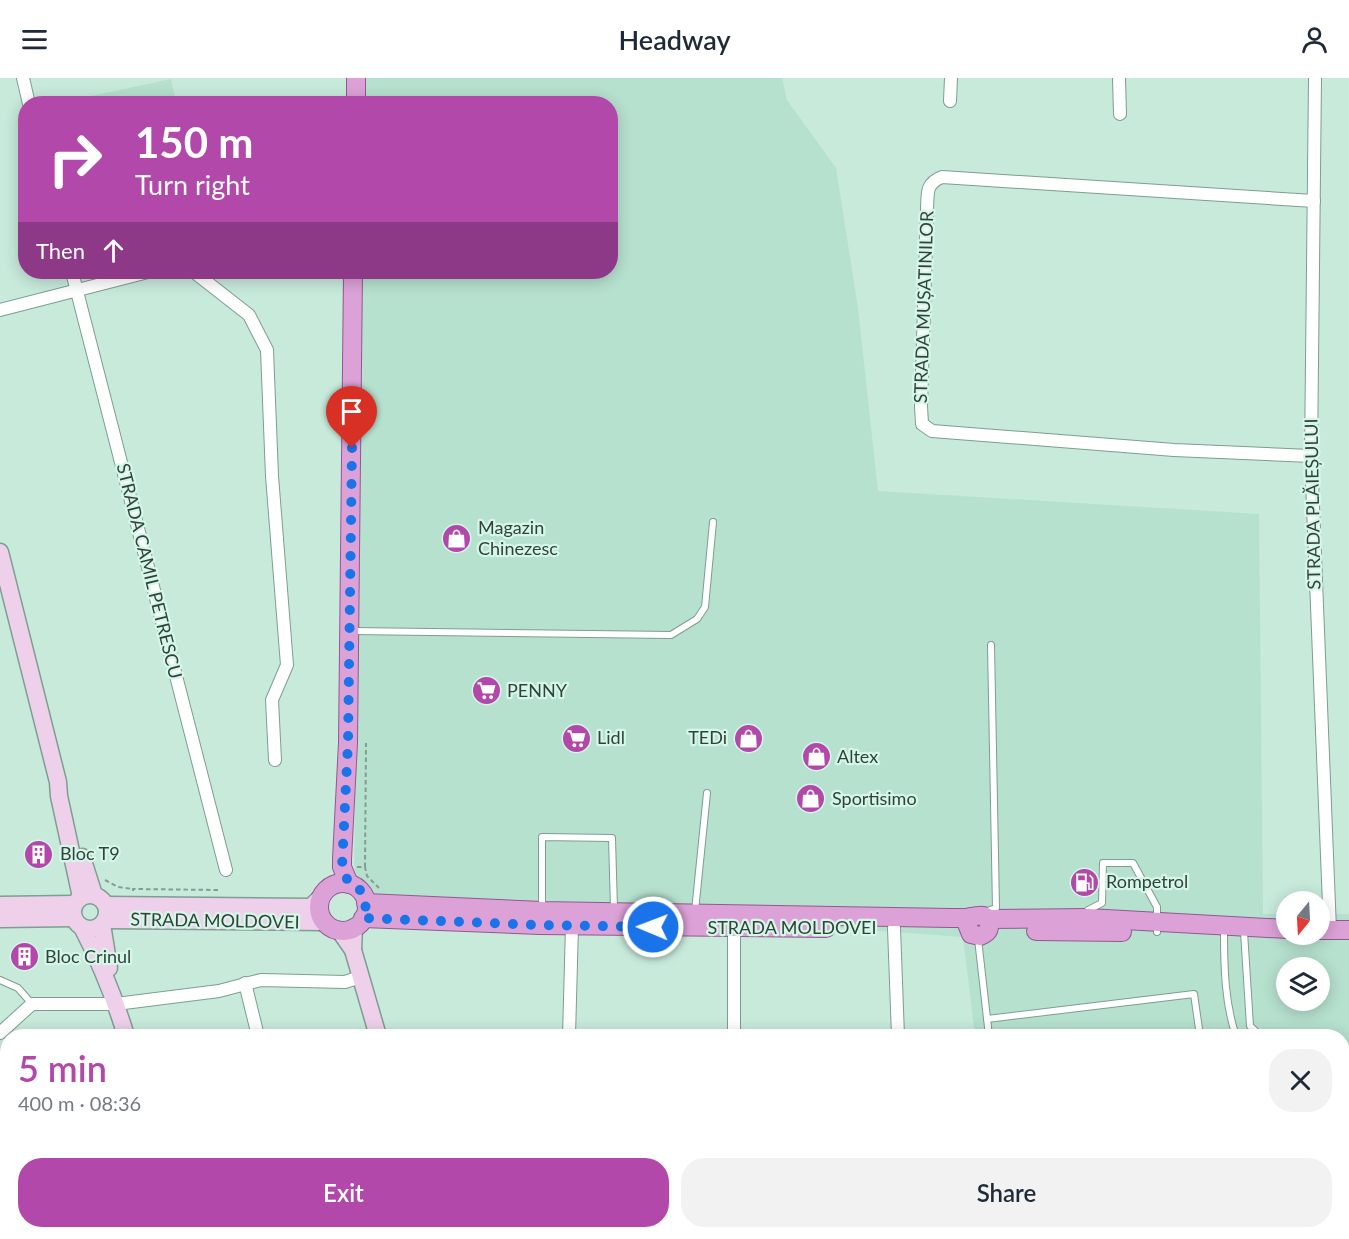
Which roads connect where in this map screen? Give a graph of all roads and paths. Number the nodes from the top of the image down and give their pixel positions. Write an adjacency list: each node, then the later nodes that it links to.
1 (23, 78): 6 (street)
2 (356, 78): 7 (main road)
3 (951, 78): 8 (street)
4 (1119, 78): 9 (street)
5 (1315, 78): 10 (street, STRADA PLĂIEȘULUI)
6 (27, 96)
7 (356, 96)
8 (950, 101)
9 (1120, 114)
10 (1314, 201): 17 (street, STRADA PLĂIEȘULUI); 17 (street, STRADA MUȘATINILOR)
11 (74, 279): 15 (street, STRADA CAMIL PETRESCU)
12 (120, 279): 15 (street)
13 (203, 279): 23 (street)
14 (354, 279): 20 (main road)
15 (76, 290): 16 (street); 26 (street, STRADA CAMIL PETRESCU)
16 (0, 310)
17 (1311, 456): 30 (street, STRADA PLĂIEȘULUI)
18 (713, 522): 20 (lane)
19 (0, 552): 33 (main road)
20 (350, 631): 28 (main road)
21 (991, 645): 41 (lane)
22 (366, 743): 25 (path)
23 (275, 760)
24 (707, 793): 36 (lane)
25 (365, 867)
26 (226, 870)
27 (100, 875): 29 (path)
28 (342, 878): 31 (main road); 39 (main road)
29 (133, 889)
30 (1324, 891)
31 (321, 897): 33 (main road, STRADA MOLDOVEI); 39 (main road)
32 (0, 905): 33 (main road, STRADA MOLDOVEI)
33 (90, 911): 37 (main road, STRADA MOLDOVEI); 39 (main road, STRADA MOLDOVEI); 54 (main road)
34 (542, 911): 35 (main road, STRADA MOLDOVEI); 35 (lane); 39 (main road, STRADA MOLDOVEI)
35 (614, 912): 36 (main road, STRADA MOLDOVEI)
36 (695, 914): 41 (main road, STRADA MOLDOVEI)
37 (0, 918)
38 (1088, 918): 41 (main road, STRADA MOLDOVEI); 42 (main road, STRADA MOLDOVEI); 42 (lane)
39 (350, 920): 40 (main road, STRADA MOLDOVEI); 50 (main road)
40 (572, 926): 43 (main road, STRADA MOLDOVEI); 60 (street)
41 (981, 926): 42 (main road, STRADA MOLDOVEI); 44 (main road, STRADA MOLDOVEI); 55 (lane)
42 (1156, 927): 48 (main road, STRADA MOLDOVEI); 49 (main road, STRADA MOLDOVEI)
43 (734, 928): 44 (main road, STRADA MOLDOVEI); 61 (street)
44 (894, 928): 62 (street)
45 (1276, 930): 48 (main road, STRADA MOLDOVEI)
46 (1330, 930): 47 (main road)
47 (1349, 930)
48 (1253, 931): 49 (main road, STRADA MOLDOVEI); 66 (lane)
49 (1224, 933): 65 (lane)
50 (360, 977): 52 (street); 59 (main road)
51 (0, 980): 53 (lane)
52 (245, 983): 54 (street); 58 (street)
53 (32, 1004): 54 (street); 56 (street)
54 (116, 1004): 57 (main road)
55 (987, 1019): 63 (lane); 64 (lane)
56 (4, 1029)
57 (124, 1029)
58 (256, 1029)
59 (376, 1029)
60 (569, 1029)
61 (734, 1029)
62 (898, 1029)
63 (988, 1029)
64 (1199, 1029)
65 (1234, 1029)
66 (1253, 1029)

